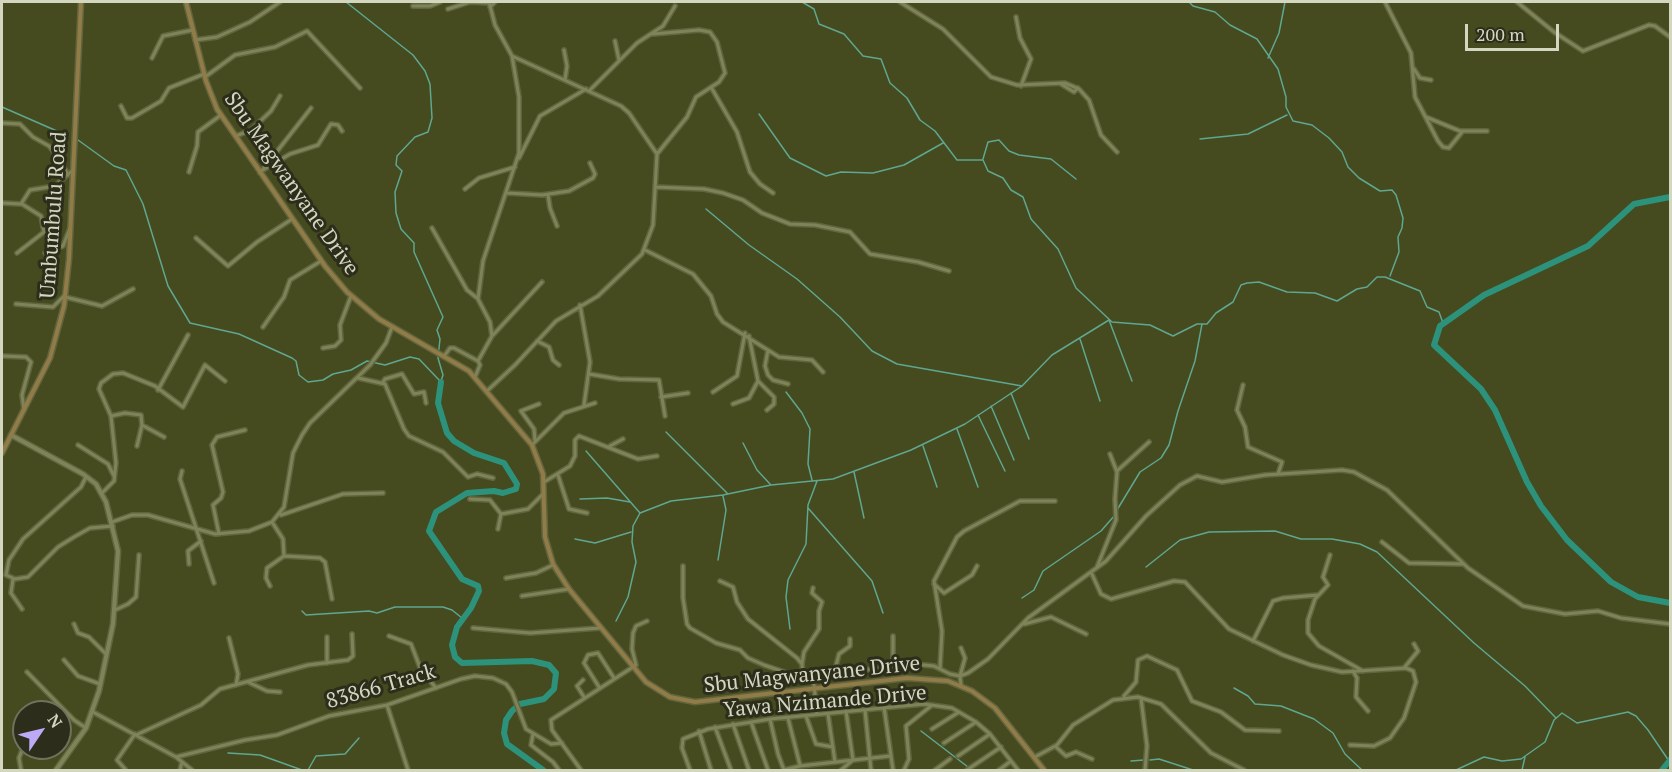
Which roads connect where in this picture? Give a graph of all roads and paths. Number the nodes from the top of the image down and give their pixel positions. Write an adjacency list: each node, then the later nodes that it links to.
1 (81, 2): 48 (main road, Umbumbulu Road)
2 (186, 2): 16 (main road, Sbu Magwanyane Drive)
3 (280, 2): 19 (street)
4 (441, 2): 12 (street)
5 (452, 2): 10 (street)
6 (495, 2): 11 (street)
7 (900, 2): 29 (street)
8 (1385, 2): 25 (street)
9 (1517, 2): 18 (street)
10 (459, 4): 11 (street); 14 (street)
11 (489, 4): 22 (street)
12 (413, 6)
13 (675, 6): 17 (street)
14 (448, 9)
15 (1016, 16): 29 (street)
16 (193, 30): 19 (main road, Sbu Magwanyane Drive); 23 (street)
17 (653, 34): 24 (street); 30 (street)
18 (1671, 37)
19 (195, 40): 26 (main road, Sbu Magwanyane Drive)
20 (615, 41): 24 (street)
21 (564, 50): 27 (street)
22 (512, 56): 27 (street); 45 (street)
23 (152, 58)
24 (620, 60): 32 (street)
25 (1413, 67): 28 (street); 37 (street)
26 (205, 76): 31 (street); 34 (street); 36 (main road, Sbu Magwanyane Drive)
27 (565, 80): 32 (street)
28 (1431, 80)
29 (1021, 86): 43 (street)
30 (711, 87): 44 (street); 55 (street)
31 (360, 88)
32 (588, 90): 44 (street); 45 (street)
33 (280, 96): 42 (street)
34 (121, 106)
35 (311, 108): 49 (street)
36 (220, 115): 42 (main road, Sbu Magwanyane Drive); 50 (street)
37 (1425, 116): 41 (street); 41 (street)
38 (2, 123): 51 (street)
39 (342, 130): 49 (street)
40 (1487, 131): 41 (street)
41 (1462, 132)
42 (235, 136): 49 (main road, Sbu Magwanyane Drive)
43 (1118, 153)
44 (657, 154): 52 (street)
45 (518, 160): 47 (street)
46 (590, 163): 56 (street)
47 (516, 167): 53 (street); 54 (street)
48 (73, 170): 51 (street); 60 (main road, Umbumbulu Road)
49 (262, 171): 59 (main road, Sbu Magwanyane Drive)
50 (189, 172)
51 (68, 175): 58 (street)
52 (655, 188): 64 (street); 68 (street)
53 (465, 189)
54 (507, 193): 56 (street); 73 (street)
55 (773, 193)
56 (548, 195): 61 (street)
57 (2, 203): 58 (street)
58 (22, 204): 65 (street)
59 (292, 219): 63 (street); 67 (main road, Sbu Magwanyane Drive)
60 (70, 226): 66 (street); 71 (main road, Umbumbulu Road)
61 (557, 226)
62 (432, 228): 73 (street)
63 (196, 238)
64 (645, 250): 75 (street); 78 (street)
65 (17, 254)
66 (45, 254)
67 (321, 261): 72 (main road, Sbu Magwanyane Drive); 76 (street)
68 (949, 271)
69 (542, 282): 80 (street)
70 (133, 289): 71 (street)
71 (65, 296): 74 (street); 108 (main road, Umbumbulu Road)
72 (351, 296): 77 (main road, Sbu Magwanyane Drive); 83 (street)
73 (478, 299): 80 (street)
74 (16, 304)
75 (580, 305): 82 (street); 90 (street)
76 (263, 327)
77 (392, 327): 85 (main road, Sbu Magwanyane Drive); 92 (street)
78 (745, 333): 81 (street); 100 (street)
79 (188, 334): 98 (street)
80 (492, 336): 87 (street)
81 (749, 336): 84 (street); 94 (street)
82 (537, 341): 88 (street); 99 (street)
83 (323, 348)
84 (768, 350): 89 (street); 96 (street)
85 (444, 354): 87 (street); 91 (main road, Sbu Magwanyane Drive)
86 (2, 356): 108 (street)
87 (478, 361): 91 (street)
88 (559, 365)
89 (823, 372)
90 (589, 374): 102 (street); 107 (street)
91 (475, 377): 99 (main road, Sbu Magwanyane Drive)
92 (358, 378): 95 (street); 140 (street)
93 (225, 381): 98 (street)
94 (758, 381): 106 (street); 109 (street)
95 (383, 382): 104 (street); 130 (street)
96 (788, 384)
97 (1243, 385): 127 (street)
98 (158, 390): 110 (street)
99 (488, 391): 118 (main road, Sbu Magwanyane Drive)
100 (713, 392)
101 (688, 393): 102 (street)
102 (661, 397): 111 (street)
103 (595, 403): 107 (street)
104 (426, 404)
105 (539, 404): 118 (street)
106 (733, 404)
107 (585, 405): 118 (street)
108 (24, 410): 114 (main road, Umbumbulu Road)
109 (767, 410)
110 (111, 416): 112 (street); 131 (street)
111 (665, 416)
112 (142, 425): 115 (street); 120 (street)
113 (245, 430): 145 (street)
114 (11, 435): 122 (main road, Umbumbulu Road); 129 (street)
115 (164, 437)
116 (623, 439): 121 (street)
117 (1149, 441): 126 (street)
118 (534, 443): 132 (main road, Sbu Magwanyane Drive)
119 (78, 446): 131 (street)
120 (137, 446)
121 (609, 446): 124 (street); 128 (street)
122 (2, 453)
123 (1110, 454): 126 (street)
124 (657, 456)
125 (182, 471): 144 (street)
126 (1117, 471): 156 (street)
127 (1278, 474): 153 (street); 156 (street)
128 (558, 475): 132 (street); 138 (street)
129 (86, 476): 133 (street); 159 (street)
130 (493, 478)
131 (114, 479): 133 (street)
132 (544, 482): 135 (main road, Sbu Magwanyane Drive)
133 (102, 493): 142 (street)
134 (383, 493): 140 (street)
135 (544, 494): 139 (street); 152 (main road, Sbu Magwanyane Drive)
136 (471, 499): 139 (street)
137 (1055, 501): 162 (street)
138 (586, 513)
139 (501, 514): 143 (street)
140 (280, 515): 141 (street)
141 (272, 522): 145 (street); 150 (street)
142 (112, 524): 144 (street); 159 (street); 170 (street)
143 (498, 529)
144 (198, 531): 145 (street); 146 (street)
145 (219, 534)
146 (201, 541): 151 (street); 161 (street)
147 (1382, 542): 153 (street)
148 (139, 555): 170 (street)
149 (1330, 555): 167 (street)
150 (284, 556): 163 (street); 168 (street)
151 (189, 564)
152 (553, 564): 158 (street); 165 (main road, Sbu Magwanyane Drive)
153 (1464, 564): 174 (street)
154 (683, 566): 199 (street)
155 (977, 566): 162 (street)
156 (1096, 569): 157 (street)
157 (1091, 572): 173 (street); 184 (street)
158 (506, 578)
159 (13, 579): 169 (street)
160 (720, 581): 190 (street)
161 (214, 583)
162 (934, 584): 193 (street)
163 (270, 586)
164 (813, 588): 190 (street)
165 (569, 589): 166 (street); 176 (main road, Sbu Magwanyane Drive)
166 (522, 596)
167 (1318, 596): 184 (street); 196 (street)
168 (332, 599)
169 (22, 609)
170 (115, 610): 187 (street)
171 (646, 621): 192 (street)
172 (74, 624): 187 (street)
173 (1022, 624): 178 (street); 201 (street)
174 (1671, 624)
175 (473, 628): 176 (street)
176 (601, 628): 192 (main road, Sbu Magwanyane Drive)
177 (352, 634): 189 (street)
178 (1086, 634)
179 (389, 636): 209 (street)
180 (893, 636): 191 (street)
181 (327, 637): 189 (street)
182 (229, 638): 206 (street)
183 (850, 639): 198 (street)
184 (1253, 641): 195 (street)
185 (1414, 644): 194 (street)
186 (961, 648): 201 (street)
187 (108, 655): 205 (street)
188 (64, 660): 205 (street)
189 (327, 663): 204 (street)
190 (802, 664): 199 (street)
191 (893, 666): 193 (street); 198 (street)
192 (632, 667): 202 (street); 210 (main road, Sbu Magwanyane Drive)
193 (940, 668): 201 (street)
194 (1404, 668): 196 (street); 241 (street)
195 (1353, 671): 196 (street); 220 (street)
196 (1363, 671)
197 (27, 672): 232 (street)
198 (834, 674): 200 (street)
199 (803, 676): 200 (street)
200 (813, 676): 210 (street)
201 (960, 676): 207 (street)
202 (614, 678): 208 (street); 208 (street)
203 (583, 680): 212 (street)
204 (248, 682): 206 (street); 211 (street)
205 (100, 684): 221 (street)
206 (236, 685): 236 (street)
207 (961, 686): 210 (main road, Sbu Magwanyane Drive); 248 (main road, Sbu Magwanyane Drive)
208 (600, 687): 212 (street)
209 (436, 688): 215 (street, 83866 Track); 237 (street, 83866 Track)
210 (815, 689): 223 (street)
211 (280, 692)
212 (584, 697): 239 (street)
213 (1123, 697): 214 (street); 235 (street); 242 (street)
214 (1141, 698): 281 (street); 282 (street)
215 (387, 705): 247 (street, 83866 Track); 263 (street)
216 (933, 705): 217 (street, Yawa Nzimande Drive); 222 (street, Yawa Nzimande Drive); 275 (street)
217 (884, 707): 218 (street, Yawa Nzimande Drive); 245 (street)
218 (864, 709): 219 (street, Yawa Nzimande Drive); 249 (street)
219 (846, 711): 224 (street, Yawa Nzimande Drive); 252 (street)
220 (1368, 711)
221 (93, 712): 232 (street); 236 (street)
222 (960, 712): 229 (street, Yawa Nzimande Drive); 233 (street)
223 (817, 714): 224 (street, Yawa Nzimande Drive); 225 (street, Yawa Nzimande Drive)
224 (828, 714): 243 (street)
225 (807, 716): 226 (street, Yawa Nzimande Drive); 243 (street)
226 (788, 718): 227 (street, Yawa Nzimande Drive); 257 (street)
227 (770, 719): 228 (street, Yawa Nzimande Drive); 260 (street)
228 (751, 722): 230 (street, Yawa Nzimande Drive); 270 (street)
229 (976, 722): 238 (street, Yawa Nzimande Drive); 240 (street)
230 (733, 724): 231 (street, Yawa Nzimande Drive); 269 (street)
231 (715, 727): 234 (street, Yawa Nzimande Drive); 268 (street)
232 (86, 728): 261 (street)
233 (932, 729)
234 (699, 731): 266 (street, Yawa Nzimande Drive); 267 (street)
235 (1279, 731)
236 (135, 734): 247 (street); 258 (street)
237 (533, 734): 239 (street); 264 (street, 83866 Track)
238 (990, 734): 244 (street, Yawa Nzimande Drive); 246 (street)
239 (562, 743): 265 (street)
240 (944, 743)
241 (1350, 745)
242 (1055, 746): 248 (street); 251 (street)
243 (833, 747): 255 (street)
244 (1001, 747): 253 (street, Yawa Nzimande Drive); 277 (street)
245 (890, 756): 249 (street); 274 (street)
246 (958, 756)
247 (176, 757): 254 (street)
248 (1033, 758): 280 (main road, Sbu Magwanyane Drive)
249 (870, 759): 252 (street); 273 (street)
250 (950, 759): 276 (street)
251 (1092, 759)
252 (853, 760): 255 (street); 272 (street)
253 (1011, 761): 278 (street); 279 (street, Yawa Nzimande Drive)
254 (182, 762): 259 (street); 262 (street)
255 (835, 762): 256 (street)
256 (814, 764): 257 (street); 271 (street)
257 (800, 766): 260 (street)
258 (125, 769)
259 (181, 770)
260 (784, 770)
261 (56, 771)
262 (192, 771)
263 (408, 771)
264 (559, 771)
265 (581, 771)
266 (690, 771)
267 (711, 771)
268 (730, 771)
269 (749, 771)
270 (768, 771)
271 (810, 771)
272 (841, 771)
273 (871, 771)
274 (893, 771)
275 (904, 771)
276 (935, 771)
277 (967, 771)
278 (999, 771)
279 (1018, 771)
280 (1044, 771)
281 (1145, 771)
282 (1244, 771)

